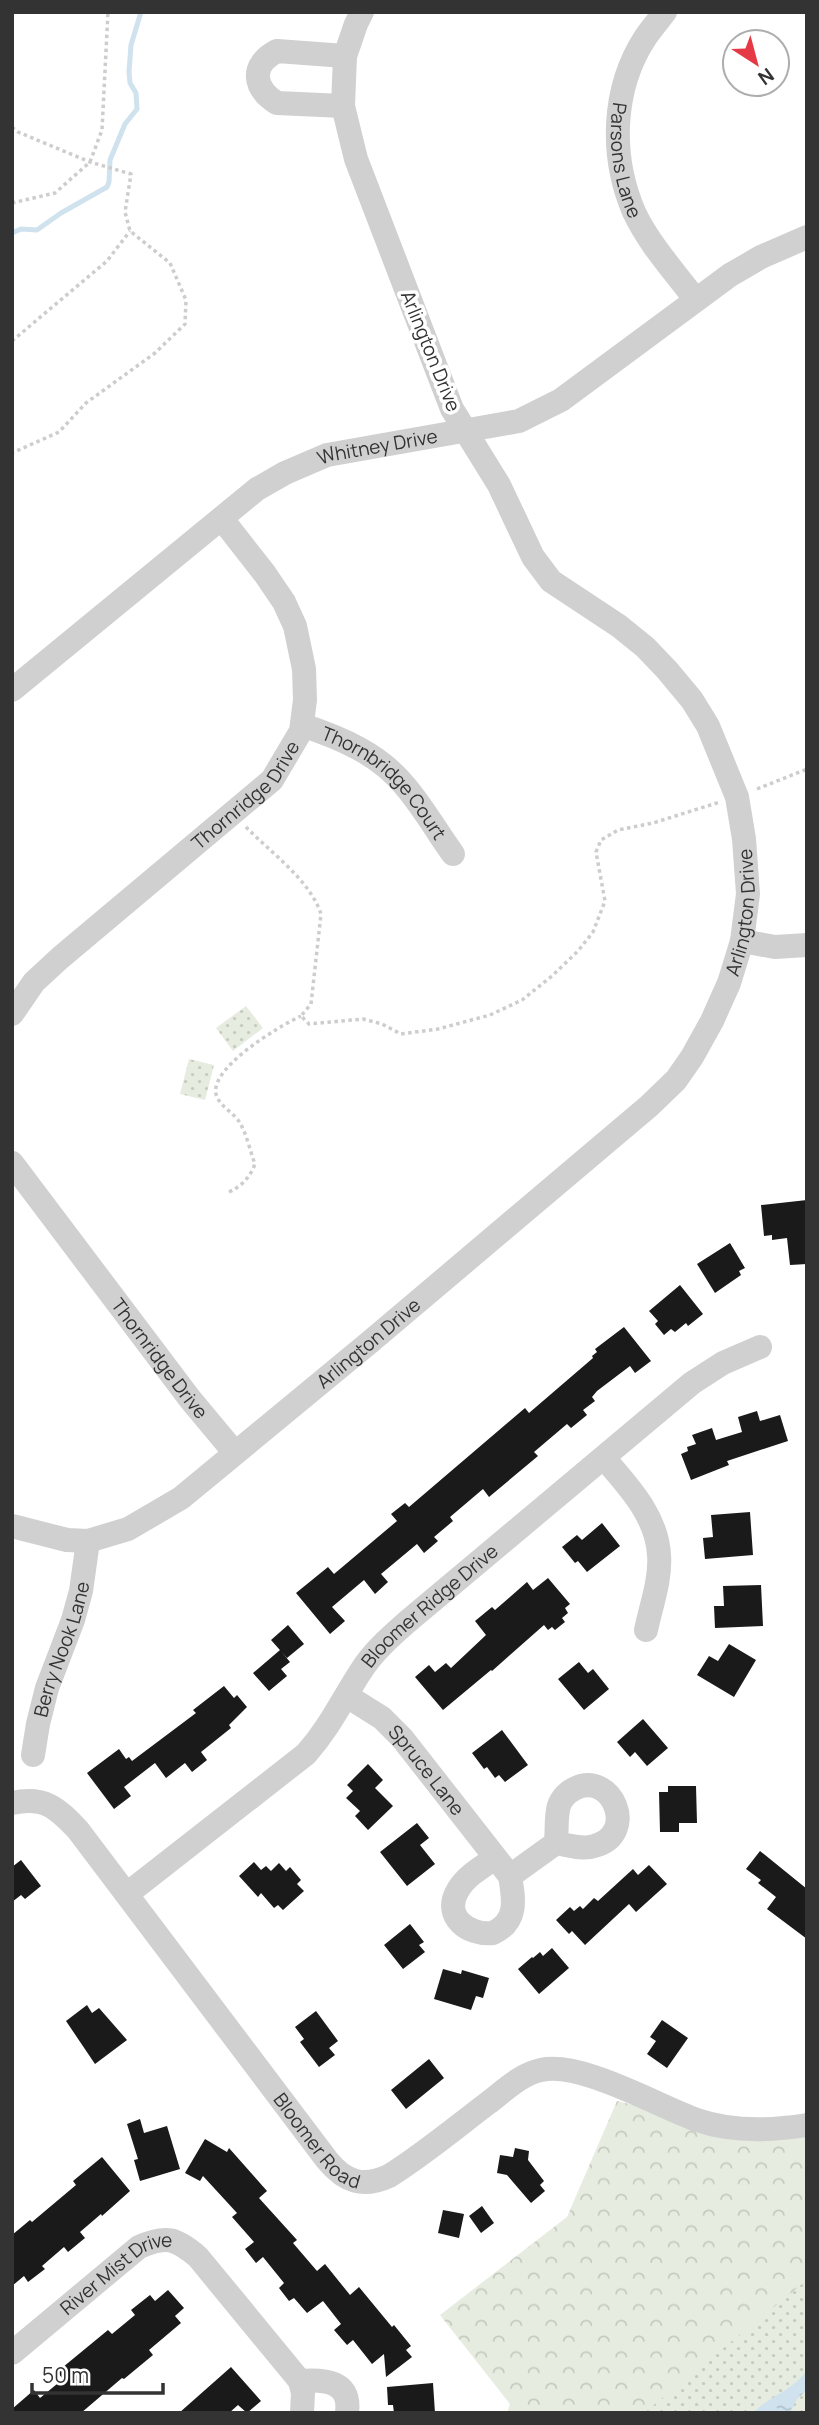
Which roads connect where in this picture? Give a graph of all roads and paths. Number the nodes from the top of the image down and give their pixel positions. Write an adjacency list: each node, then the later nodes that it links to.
1 (108, 12): 7 (path)
2 (362, 12): 4 (street, Arlington Drive)
3 (665, 12): 11 (street, Parsons Lane)
4 (345, 56): 5 (street, Arlington Drive); 5 (street)
5 (342, 106): 13 (street, Arlington Drive)
6 (12, 127): 7 (path)
7 (90, 162): 8 (path); 9 (path)
8 (12, 203)
9 (130, 231): 12 (path); 14 (path)
10 (807, 237): 11 (street, Whitney Drive)
11 (695, 299): 13 (street, Whitney Drive)
12 (12, 341)
13 (464, 431): 15 (street, Whitney Drive); 19 (street, Arlington Drive)
14 (12, 453)
15 (222, 519): 16 (street, Whitney Drive); 17 (street, Thornridge Drive)
16 (12, 690)
17 (302, 725): 20 (street, Thornridge Drive); 21 (street, Thornbridge Court)
18 (807, 769): 19 (path)
19 (737, 797): 22 (street, Arlington Drive); 25 (path)
20 (234, 813): 24 (street, Thornridge Drive); 25 (path)
21 (453, 854)
22 (742, 942): 23 (street); 29 (street, Arlington Drive)
23 (807, 946)
24 (12, 1014)
25 (301, 1016): 27 (path)
26 (12, 1163): 29 (street, Thornridge Drive)
27 (229, 1192)
28 (760, 1347): 30 (street, Bloomer Ridge Drive)
29 (235, 1453): 32 (street, Arlington Drive)
30 (604, 1458): 33 (street); 34 (street, Bloomer Ridge Drive)
31 (12, 1526): 32 (street)
32 (88, 1541): 35 (street, Berry Nook Lane)
33 (646, 1630)
34 (347, 1696): 37 (street, Spruce Lane); 38 (street, Bloomer Ridge Drive)
35 (33, 1755)
36 (12, 1803): 38 (street, Bloomer Road)
37 (556, 1843)
38 (127, 1894): 39 (street, Bloomer Road)
39 (807, 2125)
40 (12, 2353): 41 (street, River Mist Drive)
41 (300, 2381): 42 (street); 43 (street)
42 (302, 2413)
43 (347, 2413)

